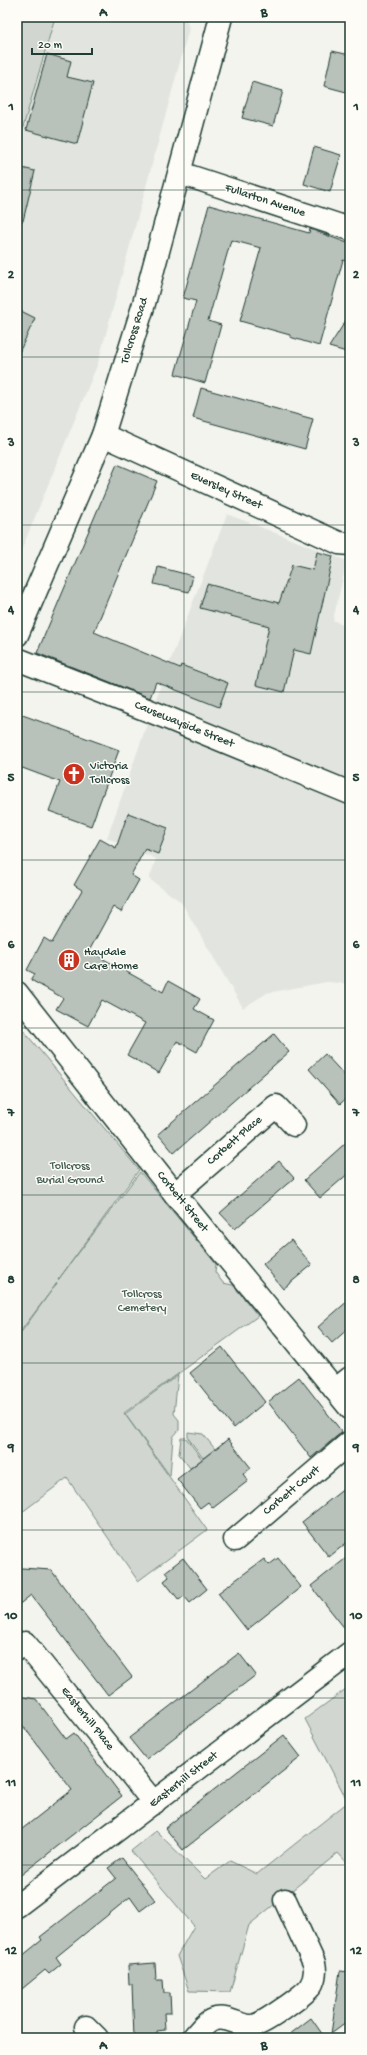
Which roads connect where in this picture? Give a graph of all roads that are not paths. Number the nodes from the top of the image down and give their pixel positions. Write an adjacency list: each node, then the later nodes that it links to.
1 (221, 17): 2 (street, Tollcross Road)
2 (180, 173): 3 (street, Fullarton Avenue); 4 (street, Tollcross Road)
3 (350, 229)
4 (103, 435): 5 (street, Eversley Street); 6 (street, Tollcross Road)
5 (350, 544)
6 (17, 635)
7 (17, 659): 8 (street, Causewayside Street)
8 (350, 793)
9 (17, 993): 11 (street, Corbett Street)
10 (294, 1125): 11 (street, Corbett Place)
11 (174, 1194): 12 (street, Corbett Street)
12 (343, 1384): 13 (street, Corbett Street)
13 (350, 1408)
14 (350, 1442): 15 (street, Corbett Court)
15 (235, 1540)
16 (17, 1649): 18 (street, Easterhill Place)
17 (350, 1653): 18 (street, Easterhill Street)
18 (154, 1803): 20 (street, Easterhill Street)
19 (284, 1900): 21 (street)
20 (17, 1906)
21 (193, 2038)

